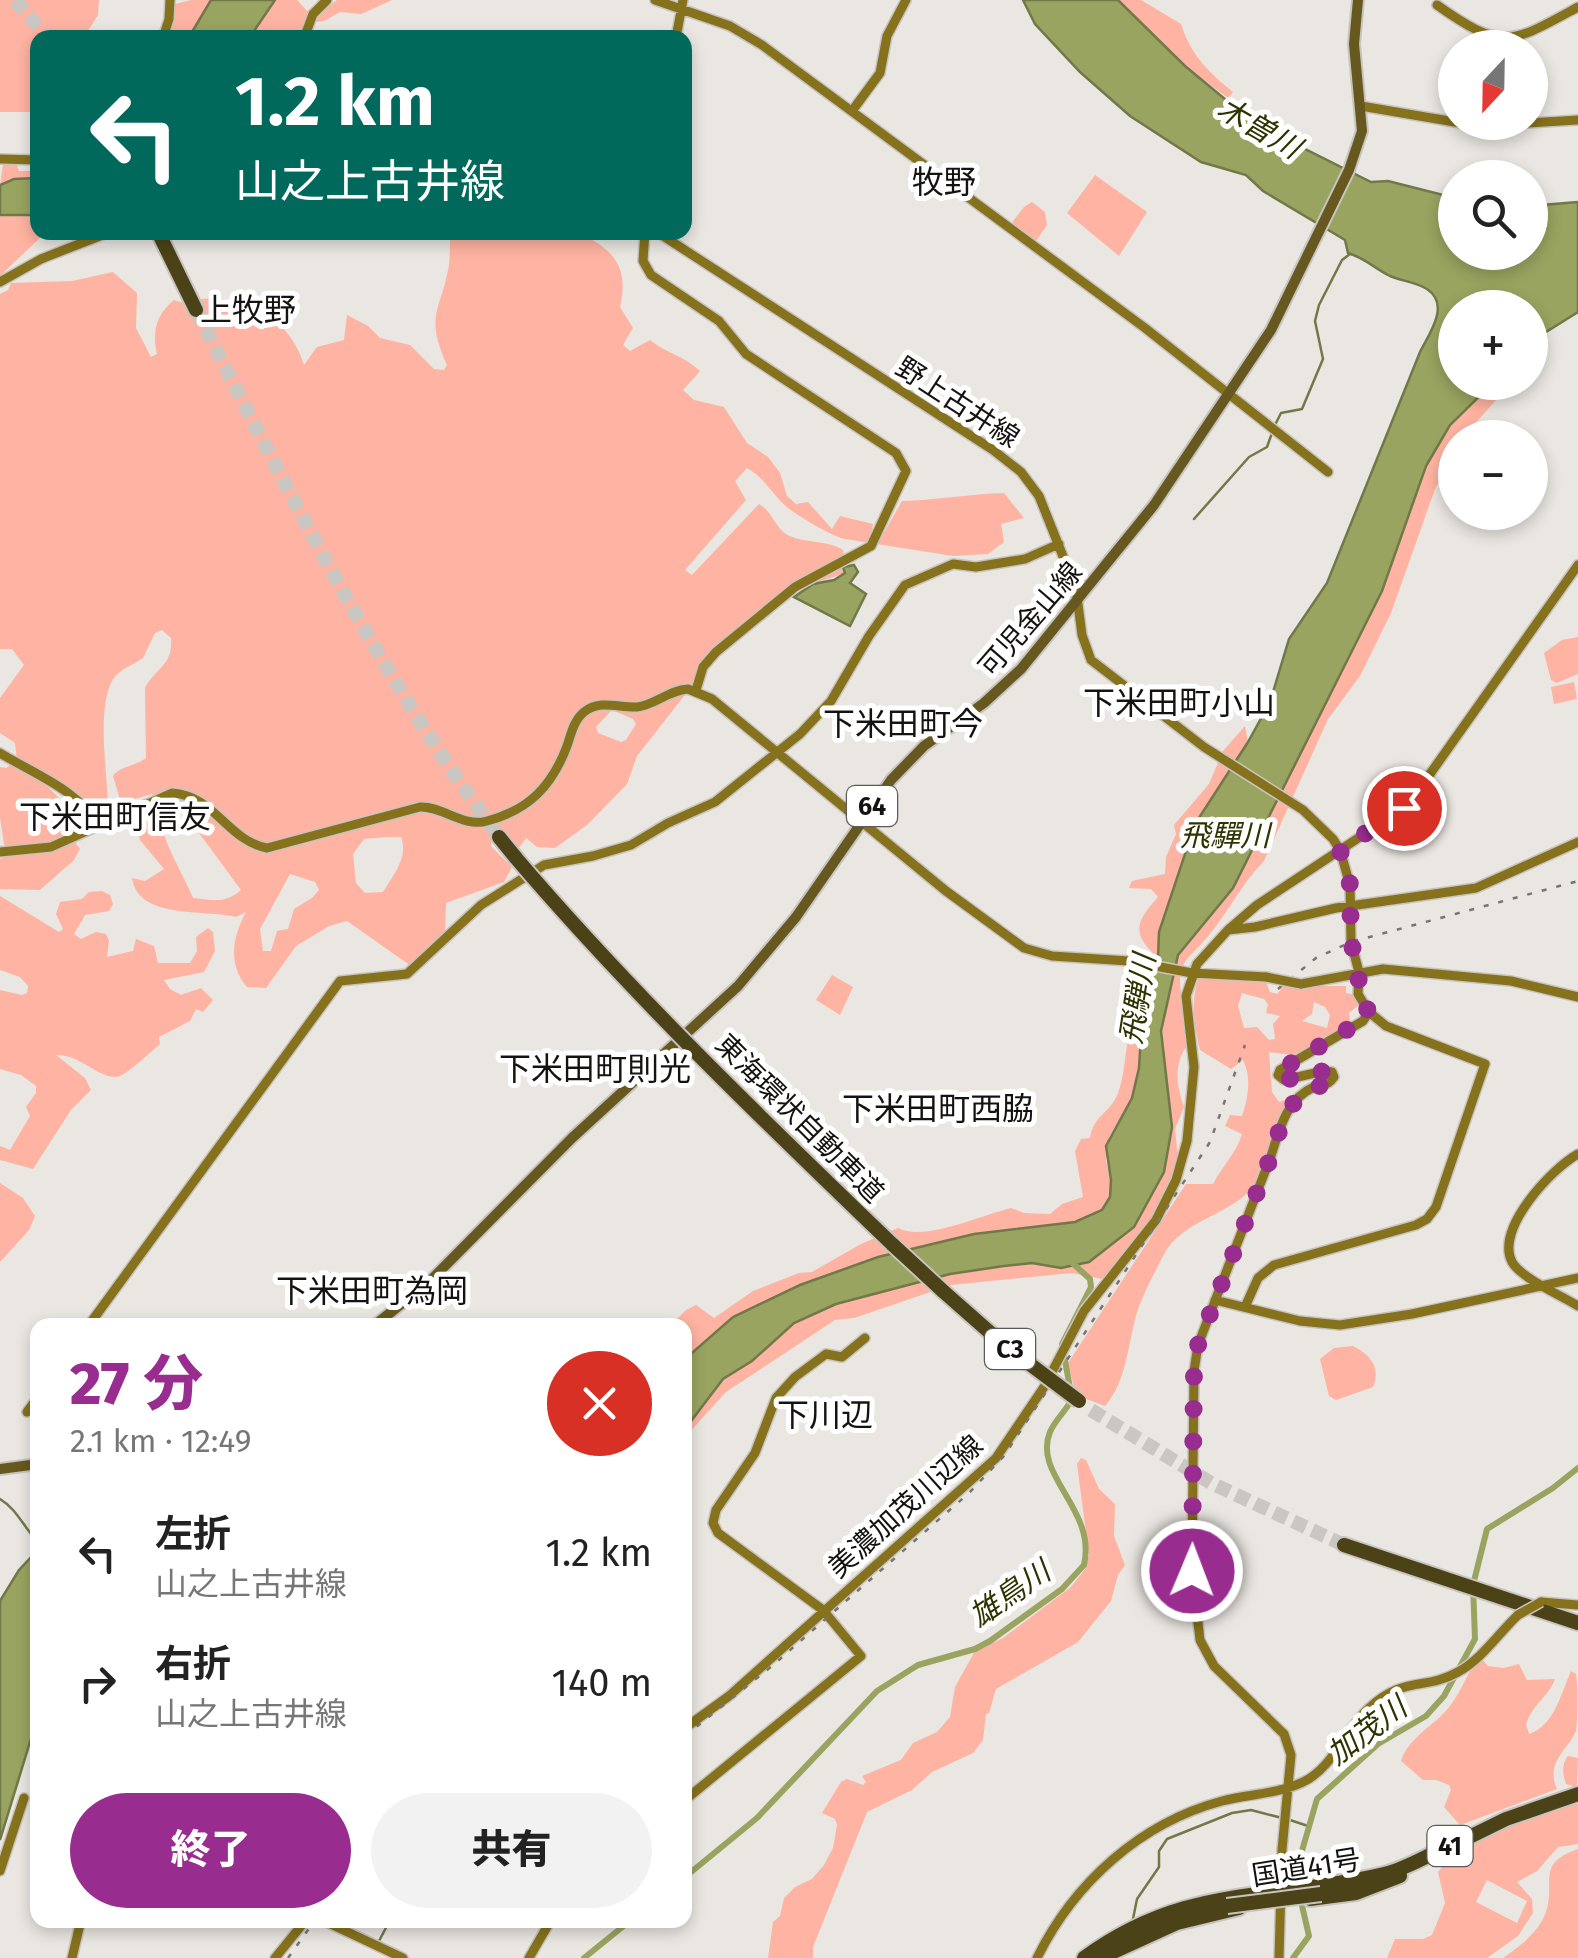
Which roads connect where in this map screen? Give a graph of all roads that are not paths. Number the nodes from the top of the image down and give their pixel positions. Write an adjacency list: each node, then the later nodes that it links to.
1 (170, 0): 9 (street)
2 (327, 0): 10 (street)
3 (655, 0): 6 (street)
4 (906, 0): 13 (street)
5 (1358, 0): 12 (main road, 可児金山線 / 64)
6 (682, 4): 11 (street); 13 (street)
7 (1438, 6): 8 (street)
8 (1578, 7)
9 (166, 30)
10 (307, 30)
11 (677, 30)
12 (1361, 106): 14 (street); 23 (main road, 可児金山線 / 64)
13 (852, 111): 23 (street)
14 (1578, 120)
15 (0, 159): 16 (street)
16 (30, 160)
17 (90, 240): 21 (street)
18 (162, 240): 22 (highway)
19 (644, 240): 28 (street)
20 (669, 240): 25 (street, 野上古井線)
21 (0, 282)
22 (193, 303)
23 (1230, 392): 24 (street); 27 (main road, 可児金山線 / 64)
24 (1328, 472)
25 (1058, 544): 27 (street, 野上古井線); 29 (street)
26 (1578, 564): 35 (street)
27 (1079, 600): 31 (main road, 可児金山線 / 64); 35 (street, 野上古井線)
28 (696, 690): 29 (street); 32 (street)
29 (778, 752): 31 (street); 49 (street)
30 (0, 753): 32 (street)
31 (861, 822): 40 (street); 50 (main road, 可児金山線 / 64)
32 (100, 827): 36 (street)
33 (499, 837): 52 (highway, 東海環状自動車道 / C3, bridge)
34 (1578, 842): 37 (street)
35 (1340, 850): 37 (street); 38 (street)
36 (0, 852)
37 (1353, 906): 38 (street); 39 (street)
38 (1228, 930): 40 (street)
39 (1359, 972): 40 (street, bridge); 41 (street); 42 (street)
40 (1192, 973): 59 (street, 美濃加茂川辺線)
41 (1578, 997)
42 (1369, 1012): 46 (street); 48 (street)
43 (1578, 1154): 45 (street)
44 (1578, 1278): 45 (street)
45 (1545, 1286): 47 (street); 48 (street)
46 (1215, 1300): 48 (street); 62 (street)
47 (1578, 1306)
48 (1245, 1307)
49 (94, 1318)
50 (384, 1318)
51 (866, 1338): 59 (street)
52 (1085, 1405)
53 (30, 1407): 54 (street)
54 (26, 1412)
55 (30, 1465): 56 (main road)
56 (0, 1470)
57 (1344, 1546): 60 (highway)
58 (1578, 1605): 62 (street, bridge)
59 (823, 1610): 61 (street, 美濃加茂川辺線); 63 (street)
60 (1578, 1621)
61 (692, 1723)
62 (1288, 1788): 70 (street); 80 (street)
63 (692, 1794)
64 (1578, 1794): 66 (highway, 国道41号 / 41); 67 (highway, 国道41号 / 41)
65 (24, 1798): 68 (street)
66 (1454, 1844): 69 (highway, 国道41号 / 41); 70 (highway, 41)
67 (1412, 1869): 69 (highway, 国道41号 / 41); 70 (highway, 41)
68 (0, 1871)
69 (1321, 1894): 71 (highway, 国道41号 / 41, bridge)
70 (1293, 1895): 71 (highway, 41); 83 (street)
71 (1176, 1918): 81 (highway, 41); 82 (highway, 41)
72 (79, 1928): 76 (street)
73 (299, 1928): 77 (street)
74 (339, 1928): 78 (street)
75 (547, 1928): 79 (street)
76 (72, 1958)
77 (274, 1958)
78 (404, 1958)
79 (529, 1958)
80 (1037, 1958)
81 (1084, 1958)
82 (1096, 1958)
83 (1279, 1958)

